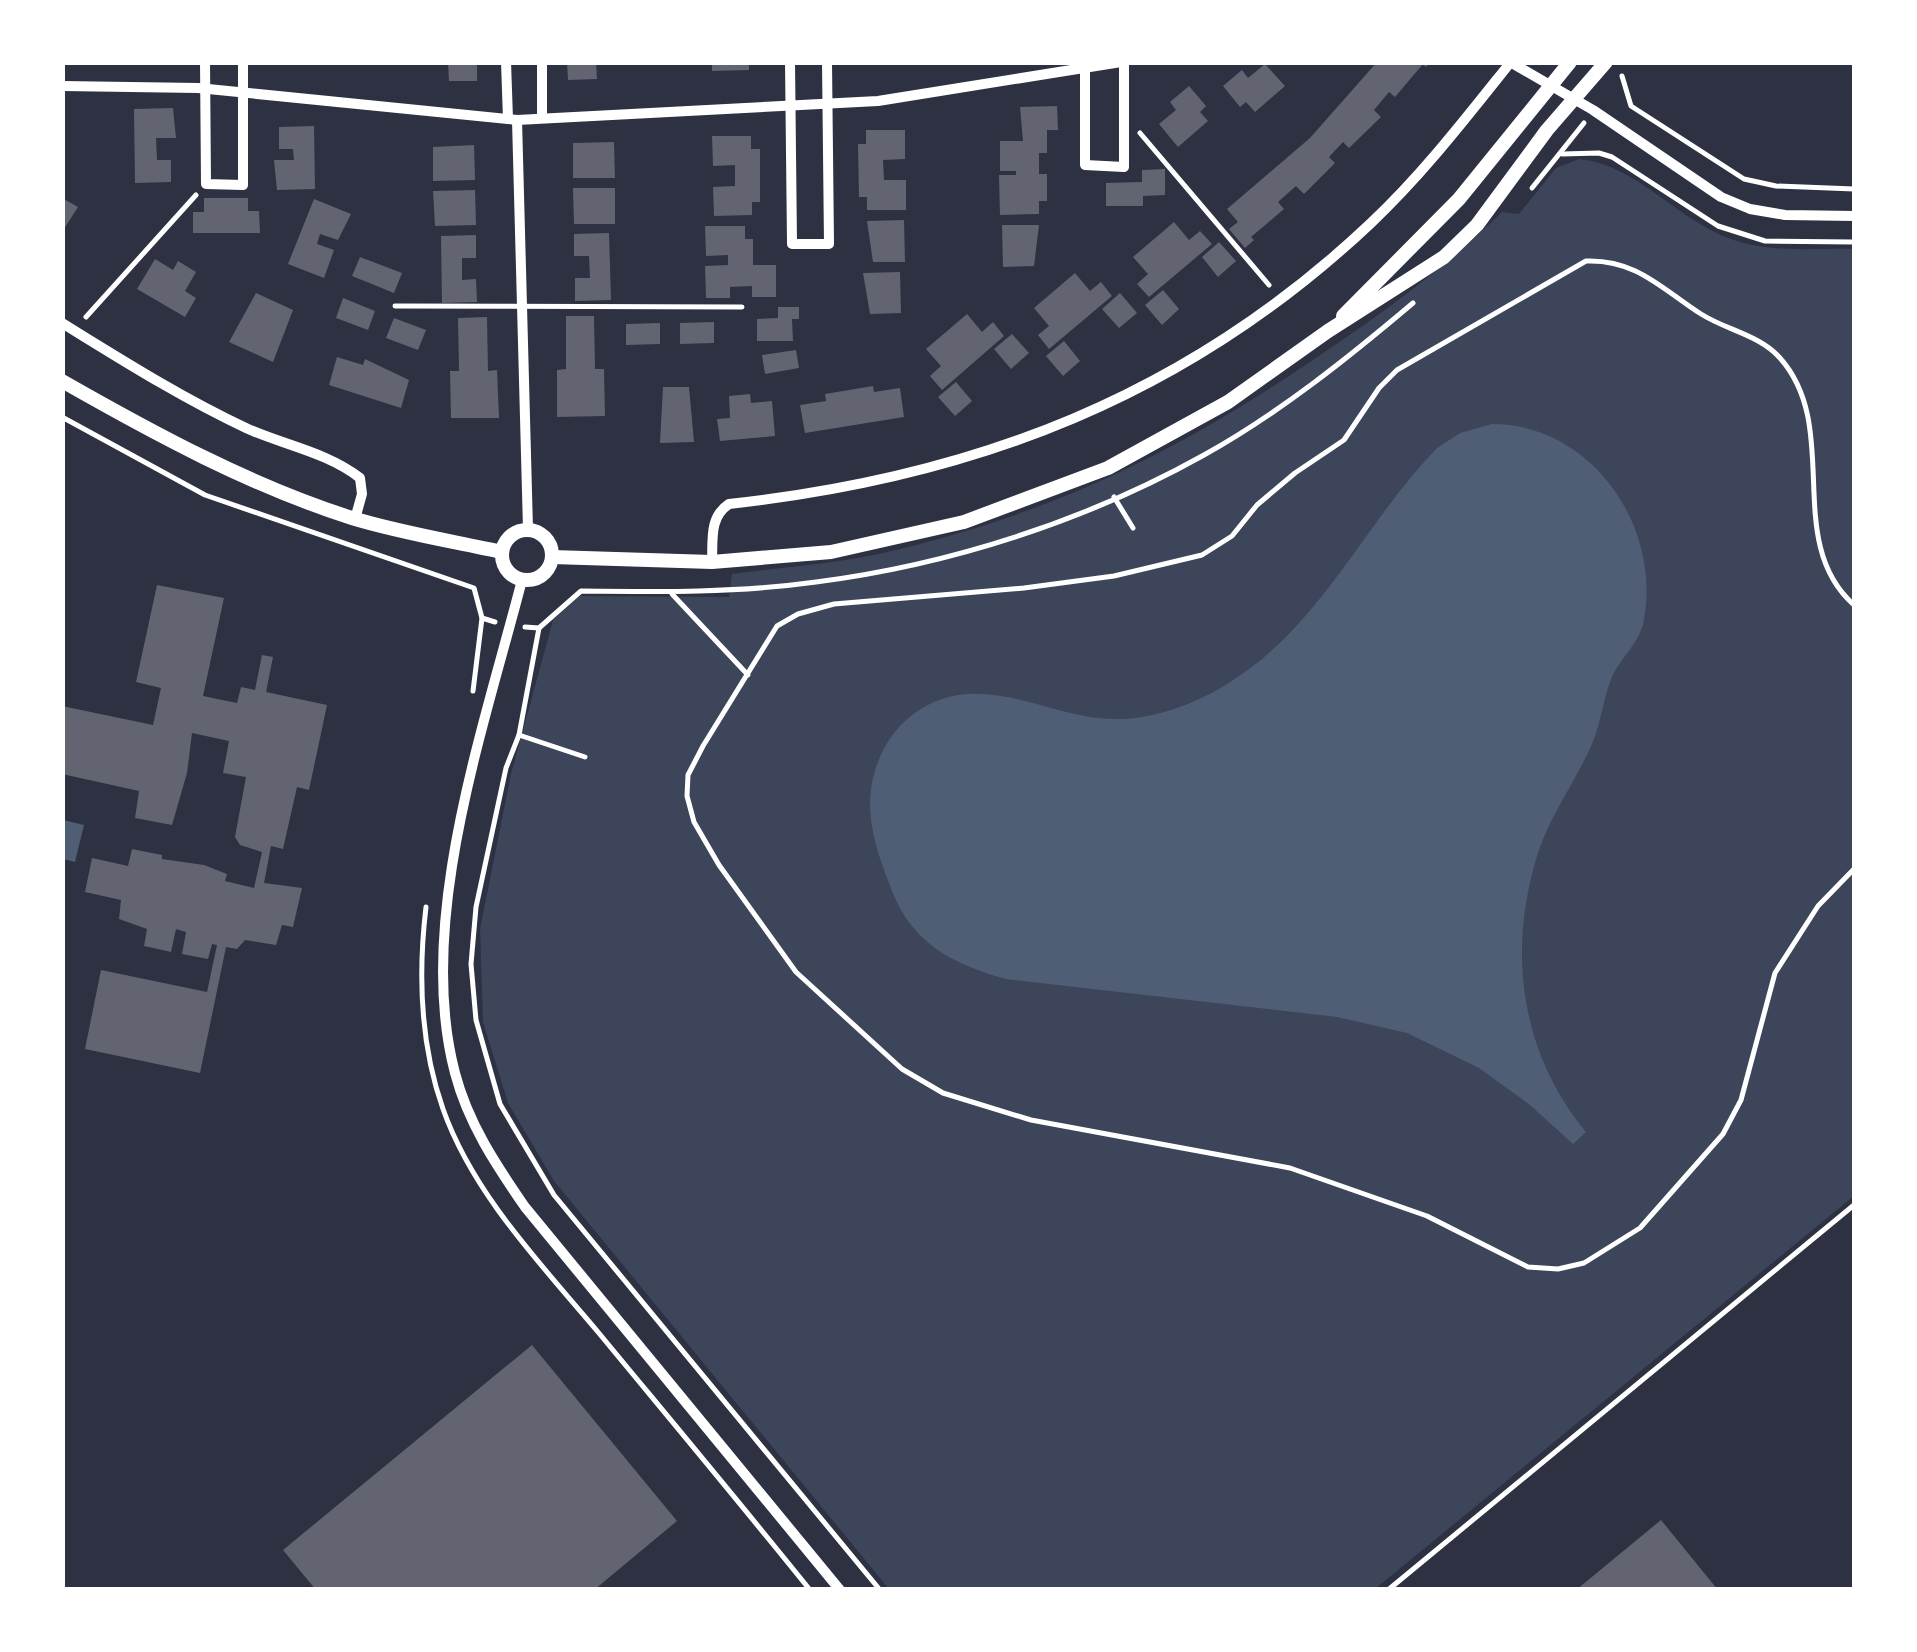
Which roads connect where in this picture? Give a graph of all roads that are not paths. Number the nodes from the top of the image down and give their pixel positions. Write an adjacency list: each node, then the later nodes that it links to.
1 (205, 62): 14 (street)
2 (243, 62): 15 (street)
3 (506, 62): 20 (street)
4 (542, 62): 19 (street)
5 (790, 62): 18 (street)
6 (827, 62): 17 (street)
7 (1122, 62): 11 (street); 11 (street)
8 (1570, 62): 13 (street)
9 (1606, 62): 16 (street)
10 (1510, 63): 13 (street); 32 (street)
11 (1085, 66): 17 (street)
12 (62, 86): 14 (street)
13 (1550, 87): 16 (street); 26 (street)
14 (205, 88): 15 (street); 15 (street)
15 (244, 92): 20 (street)
16 (1575, 99): 21 (street); 26 (street)
17 (828, 104): 18 (street); 18 (street)
18 (791, 106): 19 (street)
19 (542, 118): 20 (street)
20 (513, 119): 24 (street)
21 (1854, 216)
22 (395, 306): 24 (lane)
23 (742, 307): 24 (lane)
24 (522, 308): 29 (street)
25 (62, 323): 28 (street)
26 (1328, 331): 32 (street)
27 (62, 381): 28 (street)
28 (356, 519): 30 (street)
29 (528, 529): 30 (street); 31 (street)
30 (502, 552): 33 (street)
31 (552, 558): 32 (street); 33 (street)
32 (712, 562)
33 (522, 580): 34 (street)
34 (840, 1590)

